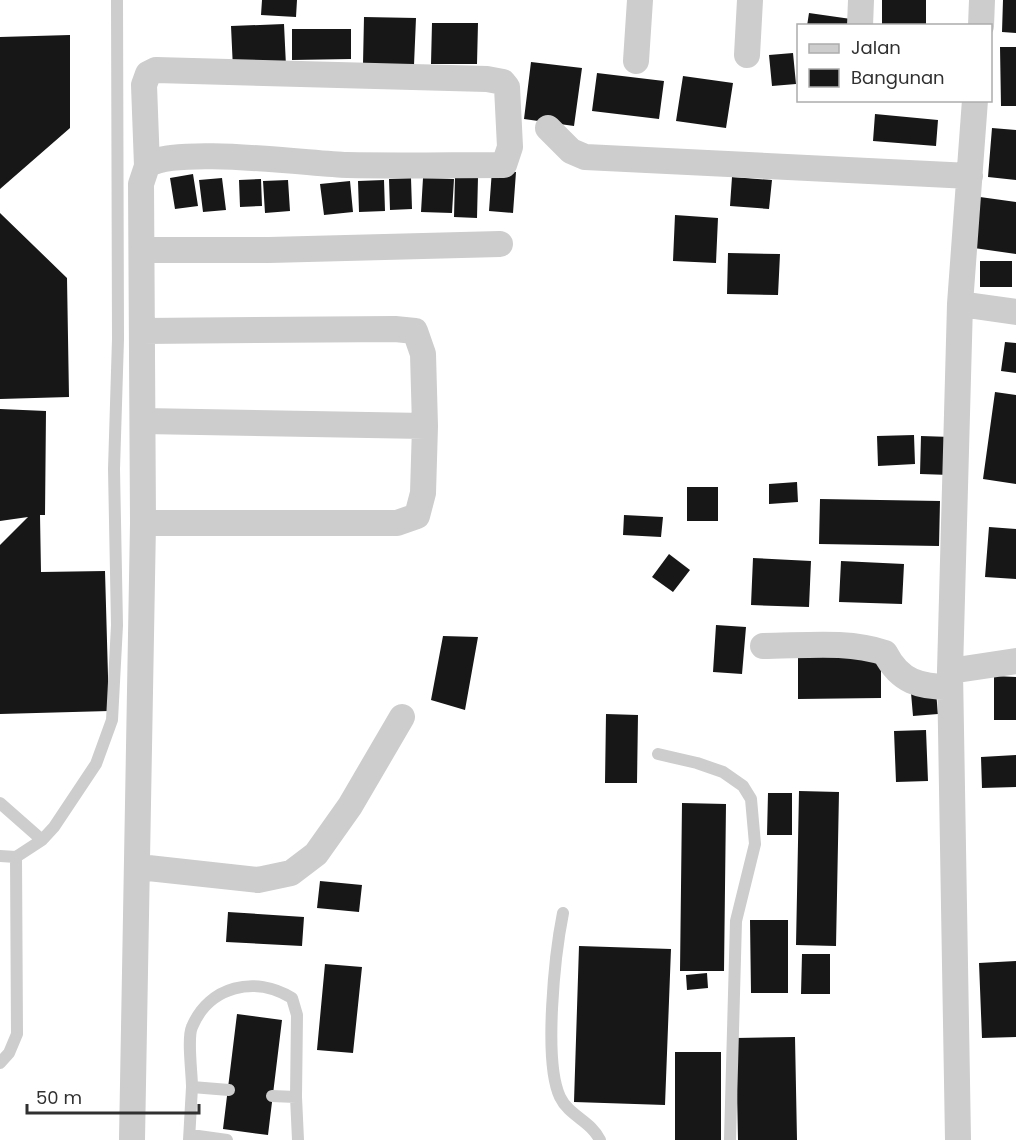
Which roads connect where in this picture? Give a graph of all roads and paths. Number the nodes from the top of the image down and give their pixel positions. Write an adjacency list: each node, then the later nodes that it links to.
1 (117, 0): 28 (lane)
2 (640, 0): 9 (street)
3 (750, 0): 8 (street)
4 (861, 0): 6 (street)
5 (982, 0): 7 (street)
6 (860, 24)
7 (981, 24)
8 (747, 55)
9 (636, 61)
10 (975, 102): 13 (street)
11 (548, 128): 13 (street)
12 (147, 166): 12 (street); 15 (street)
13 (970, 176): 16 (street)
14 (500, 244): 15 (street)
15 (141, 250): 18 (street)
16 (960, 304): 17 (street); 24 (street)
17 (1016, 312)
18 (142, 331): 19 (street); 20 (street)
19 (143, 421): 20 (street); 21 (street)
20 (425, 426): 21 (street)
21 (143, 523): 31 (street)
22 (763, 646): 24 (street)
23 (1016, 661): 24 (street)
24 (950, 679): 44 (street)
25 (402, 717): 31 (street)
26 (658, 754): 43 (lane)
27 (0, 803): 28 (lane)
28 (42, 840): 30 (lane)
29 (0, 856): 30 (lane)
30 (15, 857): 33 (lane)
31 (139, 867): 39 (street)
32 (563, 913): 42 (lane)
33 (0, 1063)
34 (192, 1087): 35 (lane); 37 (lane); 38 (lane)
35 (229, 1090)
36 (272, 1096): 37 (lane)
37 (296, 1097): 41 (lane)
38 (190, 1137): 40 (lane)
39 (132, 1140)
40 (227, 1140)
41 (298, 1140)
42 (600, 1140)
43 (730, 1140)
44 (958, 1140)

